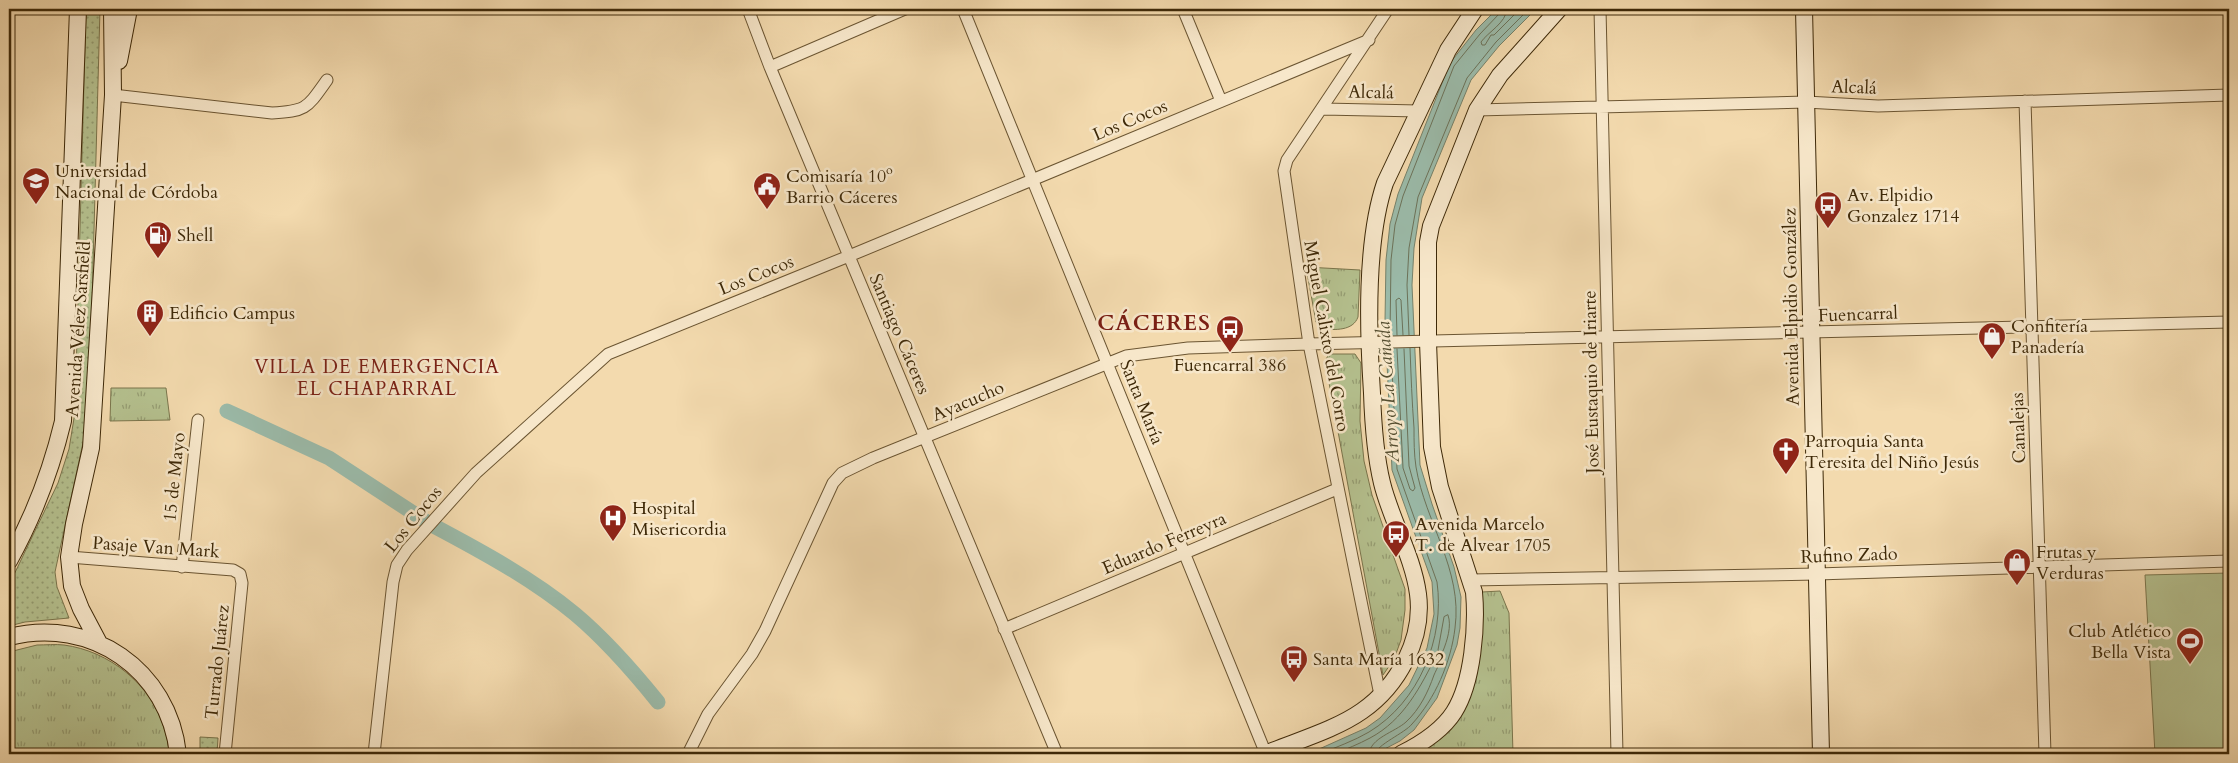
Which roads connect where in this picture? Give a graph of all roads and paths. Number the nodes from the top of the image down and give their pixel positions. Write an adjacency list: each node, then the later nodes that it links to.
1 (78, 9): 40 (main road, Avenida Vélez Sarsfield)
2 (112, 9): 16 (main road, Avenida Vélez Sarsfield)
3 (130, 9): 16 (main road)
4 (748, 9): 14 (street, Santiago Cáceres)
5 (906, 9): 14 (street)
6 (963, 9): 25 (street, Santa María)
7 (1183, 9): 18 (street)
8 (1388, 9): 13 (street, Miguel Calixto del Corro)
9 (1475, 9): 24 (main road)
10 (1559, 9): 23 (main road)
11 (1600, 9): 21 (street, José Eustaquio de Iriarte)
12 (1804, 9): 20 (main road, Avenida Elpidio González)
13 (1369, 40): 18 (street, Los Cocos); 22 (street, Miguel Calixto del Corro)
14 (770, 67): 26 (street, Santiago Cáceres)
15 (328, 80): 16 (street)
16 (113, 95): 39 (main road, Avenida Vélez Sarsfield)
17 (2229, 95): 19 (street, Alcalá)
18 (1221, 101): 25 (street, Los Cocos)
19 (2025, 101): 20 (street, Alcalá); 28 (street, Canalejas)
20 (1806, 102): 21 (street, Alcalá); 29 (main road, Avenida Elpidio González)
21 (1601, 108): 23 (street, Alcalá); 30 (street, José Eustaquio de Iriarte)
22 (1323, 109): 24 (street, Alcalá); 33 (street, Miguel Calixto del Corro)
23 (1477, 110): 31 (main road)
24 (1419, 111): 32 (main road)
25 (1032, 180): 26 (street, Los Cocos); 34 (street, Santa María)
26 (849, 256): 36 (street, Santiago Cáceres); 54 (street, Los Cocos)
27 (2229, 322): 28 (street, Fuencarral)
28 (2032, 327): 29 (street, Fuencarral); 43 (street, Canalejas)
29 (1811, 333): 30 (street, Fuencarral); 45 (main road, Avenida Elpidio González)
30 (1608, 337): 31 (street, Fuencarral); 46 (street, José Eustaquio de Iriarte)
31 (1423, 342): 32 (street, Ayacucho); 47 (main road)
32 (1373, 343): 33 (street, Ayacucho); 51 (main road)
33 (1309, 344): 34 (street, Ayacucho); 37 (street, Miguel Calixto del Corro)
34 (1107, 362): 36 (street, Ayacucho); 38 (street, Santa María)
35 (198, 420): 42 (street, 15 de Mayo)
36 (924, 438): 48 (street, Santiago Cáceres); 55 (street, Ayacucho)
37 (1337, 489): 38 (street, Eduardo Ferreyra); 51 (street, Miguel Calixto del Corro)
38 (1185, 553): 48 (street, Eduardo Ferreyra); 57 (street, Santa María)
39 (69, 558): 42 (street, Pasaje Van Mark); 50 (main road, Avenida Vélez Sarsfield)
40 (9, 561)
41 (2229, 561): 43 (street, Rufino Zado)
42 (182, 567): 44 (street, Pasaje Van Mark)
43 (2040, 567): 45 (street, Rufino Zado); 61 (street, Canalejas)
44 (240, 574): 53 (street, Turrado Juárez)
45 (1817, 574): 46 (street, Rufino Zado); 60 (main road, Avenida Elpidio González)
46 (1613, 578): 47 (street, Rufino Zado); 59 (street, José Eustaquio de Iriarte)
47 (1471, 580): 58 (main road)
48 (1004, 629): 56 (street, Santiago Cáceres)
49 (9, 637): 50 (main road)
50 (99, 643): 52 (main road)
51 (1380, 695): 57 (main road)
52 (178, 754)
53 (225, 754)
54 (374, 754)
55 (688, 754)
56 (1057, 754)
57 (1266, 754)
58 (1401, 754)
59 (1617, 754)
60 (1822, 754)
61 (2045, 754)

